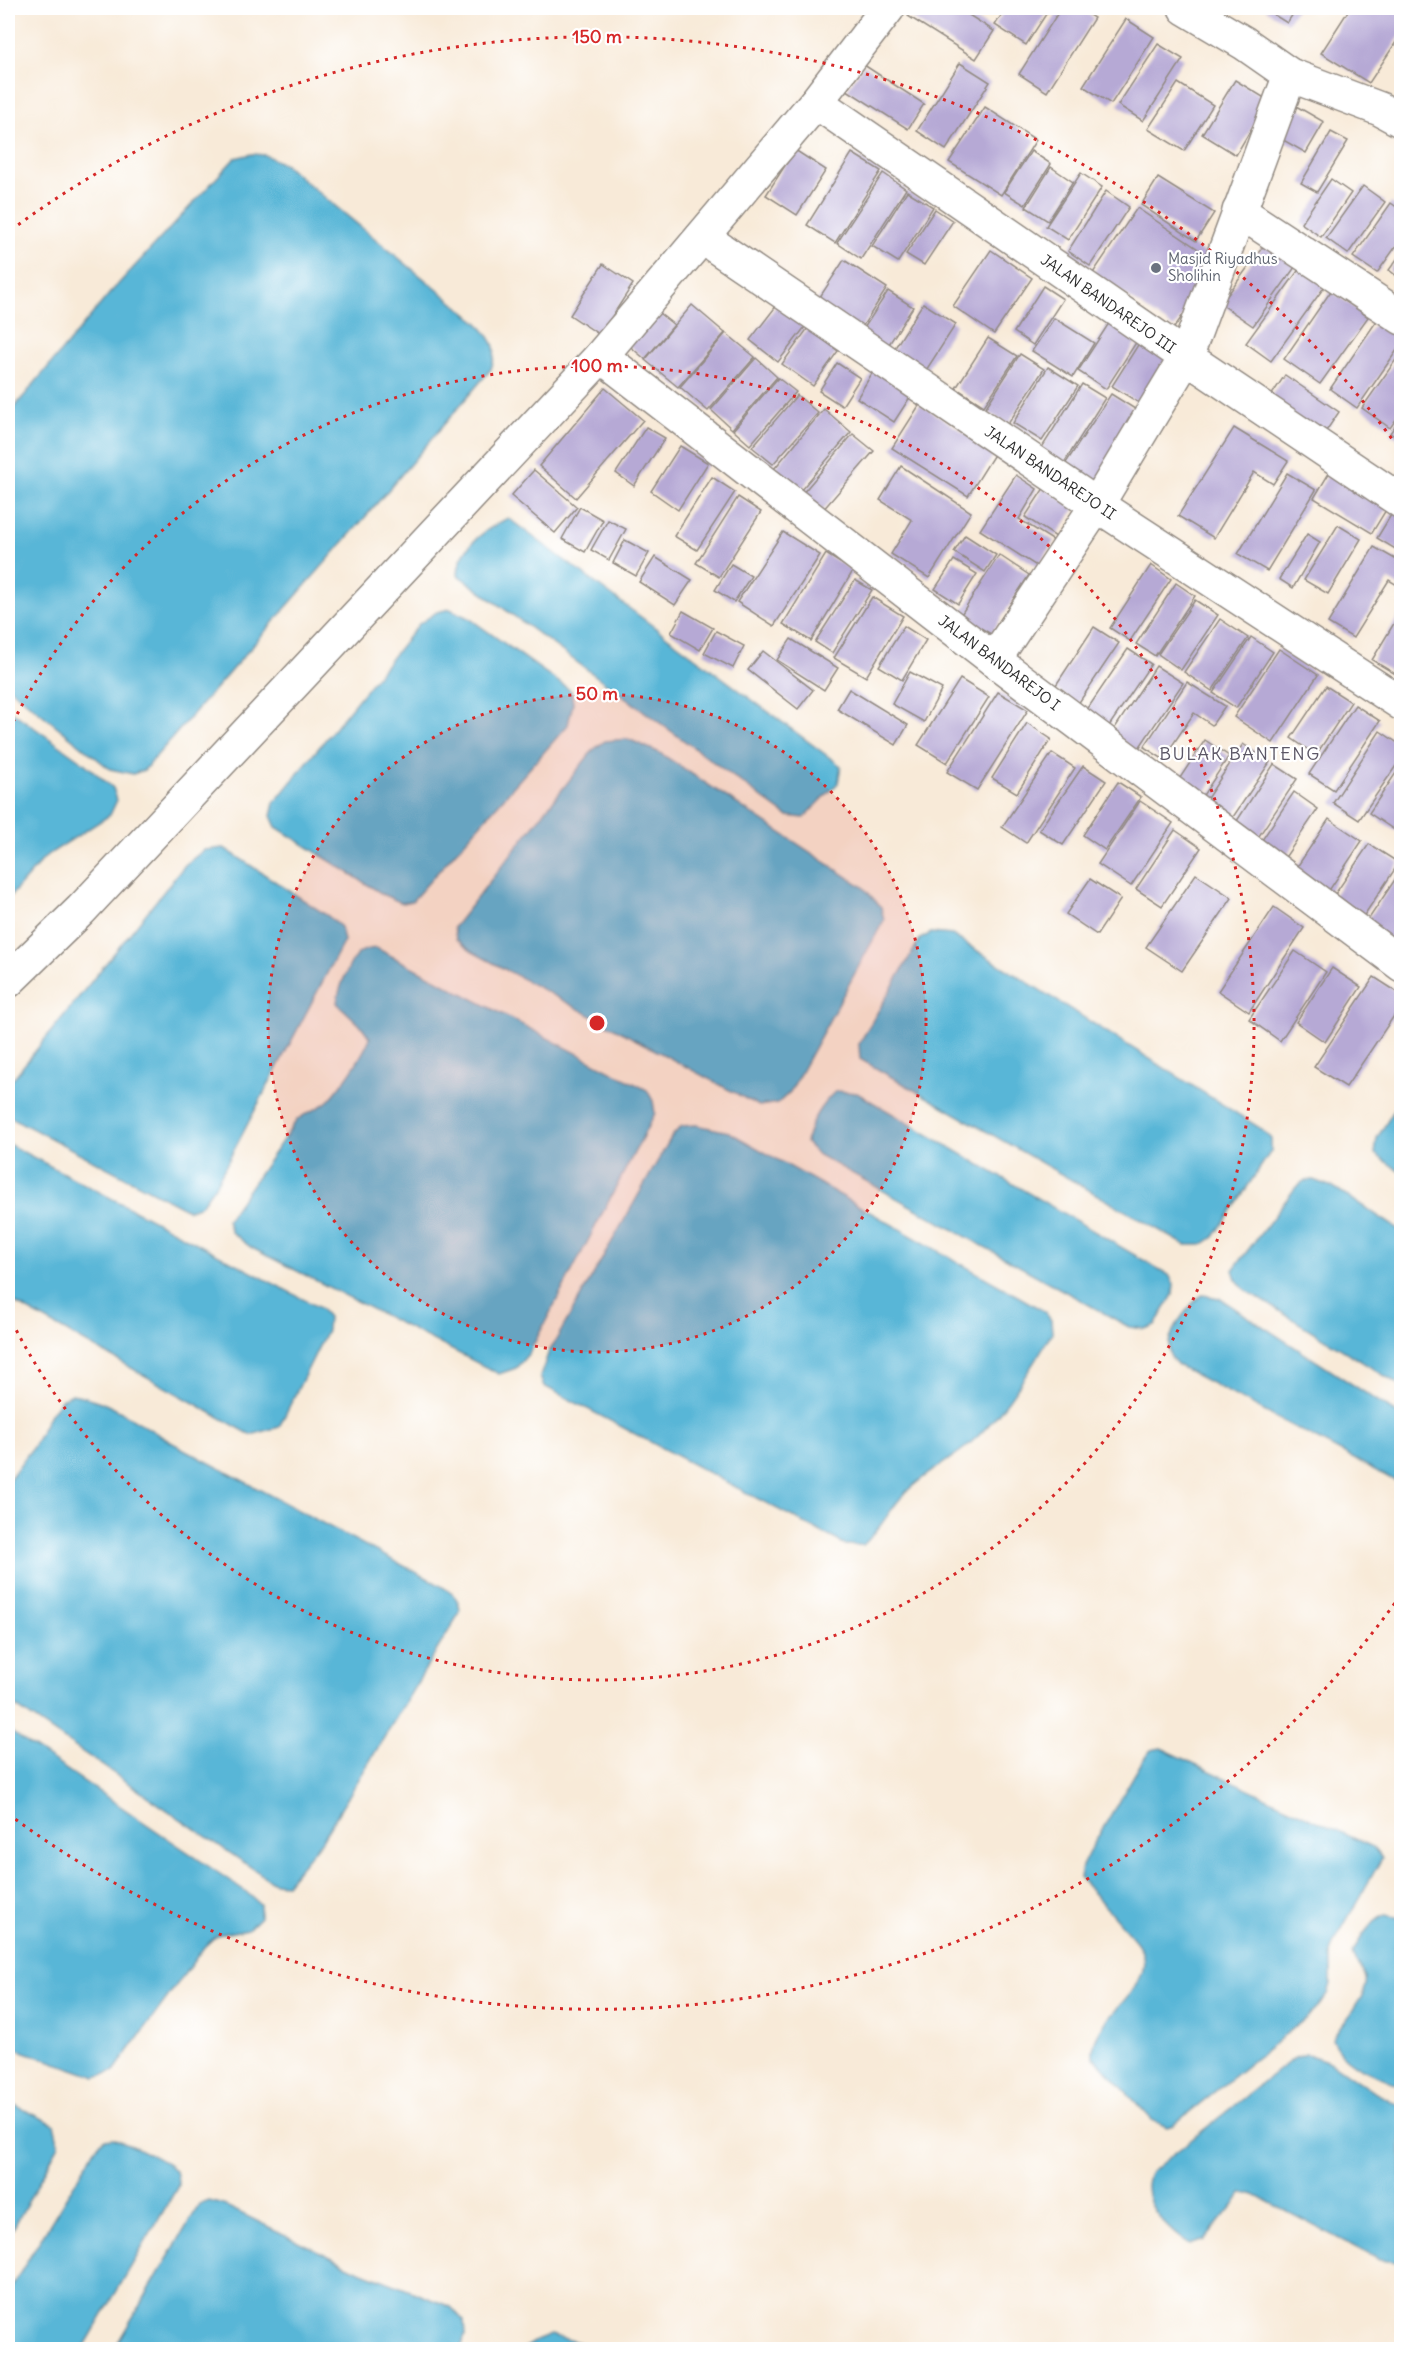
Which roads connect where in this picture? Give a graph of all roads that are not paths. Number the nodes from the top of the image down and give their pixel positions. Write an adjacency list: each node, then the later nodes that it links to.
1 (888, 8): 4 (street)
2 (1185, 8): 3 (street)
3 (1290, 75): 5 (street); 6 (street)
4 (816, 102): 7 (street); 10 (street, JALAN BANDAREJO III)
5 (1401, 121)
6 (1239, 211): 8 (street); 10 (street)
7 (702, 237): 9 (street); 12 (street, JALAN BANDAREJO II)
8 (1401, 318)
9 (601, 356): 13 (street, JALAN BANDAREJO I); 16 (street)
10 (1186, 357): 11 (street, JALAN BANDAREJO III); 12 (street)
11 (1401, 502)
12 (1097, 505): 13 (street); 14 (street, JALAN BANDAREJO II)
13 (994, 660): 15 (street, JALAN BANDAREJO I)
14 (1401, 704)
15 (1401, 965)
16 (8, 981)

